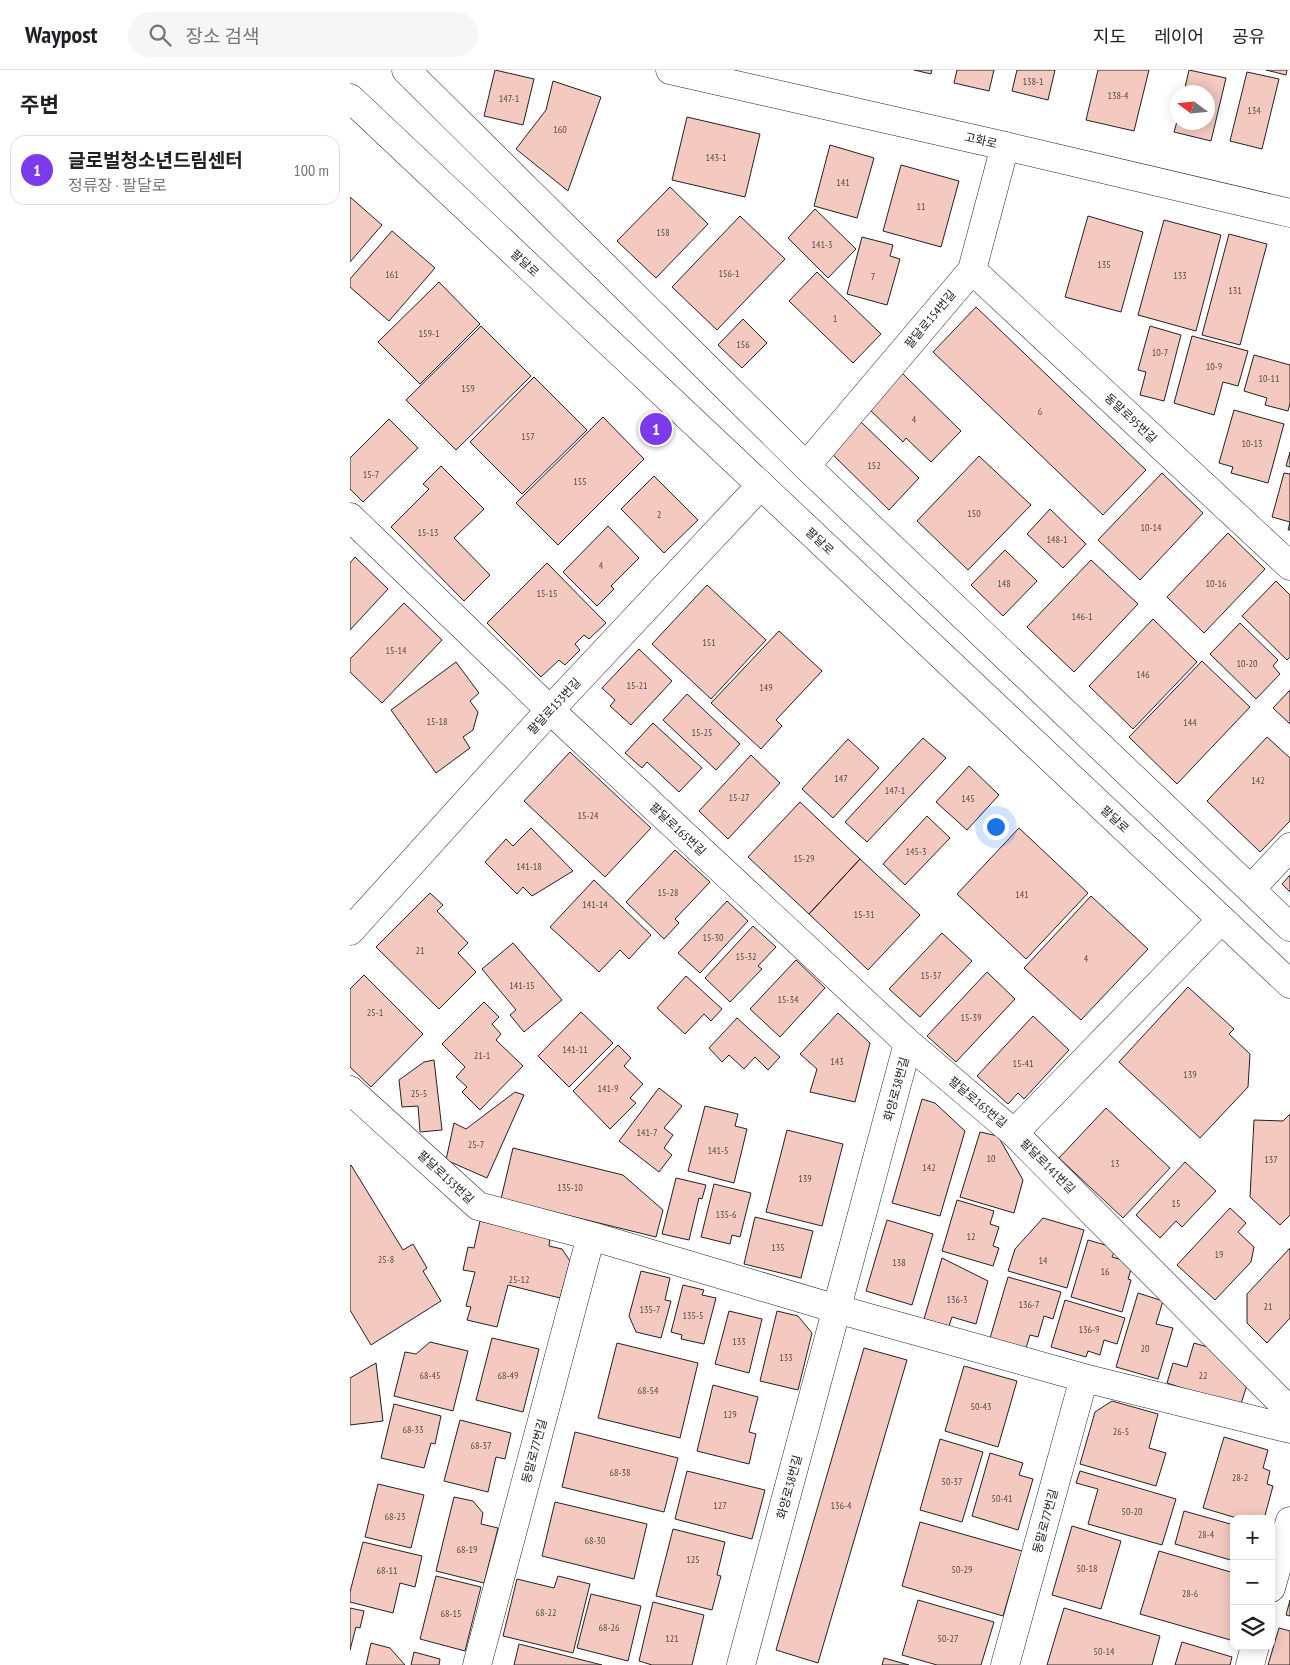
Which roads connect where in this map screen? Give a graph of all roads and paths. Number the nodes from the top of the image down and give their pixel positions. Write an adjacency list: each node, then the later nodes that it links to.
1 (406, 70): 7 (street)
2 (670, 70): 4 (street, 고화로)
3 (350, 98): 8 (street, 팔달로)
4 (1006, 146): 5 (street, 고화로); 6 (street, 팔달로154번길)
5 (1290, 213)
6 (972, 270): 7 (street, 팔달로154번길); 10 (street, 동말로95번길)
7 (806, 466): 13 (street)
8 (761, 485): 11 (street, 팔달로153번길); 14 (street, 팔달로)
9 (350, 517): 11 (street, 팔달로165번길)
10 (1290, 566)
11 (550, 710): 16 (street, 팔달로153번길); 18 (street, 팔달로165번길)
12 (1290, 847): 13 (street)
13 (1251, 889): 15 (street)
14 (1221, 920): 17 (street, 팔달로); 20 (street, 팔달로141번길)
15 (1290, 926)
16 (350, 931)
17 (1290, 984)
18 (908, 1043): 20 (street, 팔달로165번길); 22 (street, 화양로38번길)
19 (350, 1090): 21 (street, 팔달로153번길)
20 (1014, 1133): 24 (street, 팔달로141번길)
21 (591, 1236): 22 (street); 29 (street, 동말로77번길)
22 (837, 1309): 23 (street); 30 (street, 화양로38번길)
23 (1084, 1378): 25 (street); 31 (street, 동말로77번길)
24 (1290, 1411)
25 (1290, 1429)
26 (1290, 1521): 27 (street)
27 (1275, 1574)
28 (1254, 1650): 32 (street)
29 (477, 1665)
30 (741, 1665)
31 (1005, 1665)
32 (1250, 1665)

